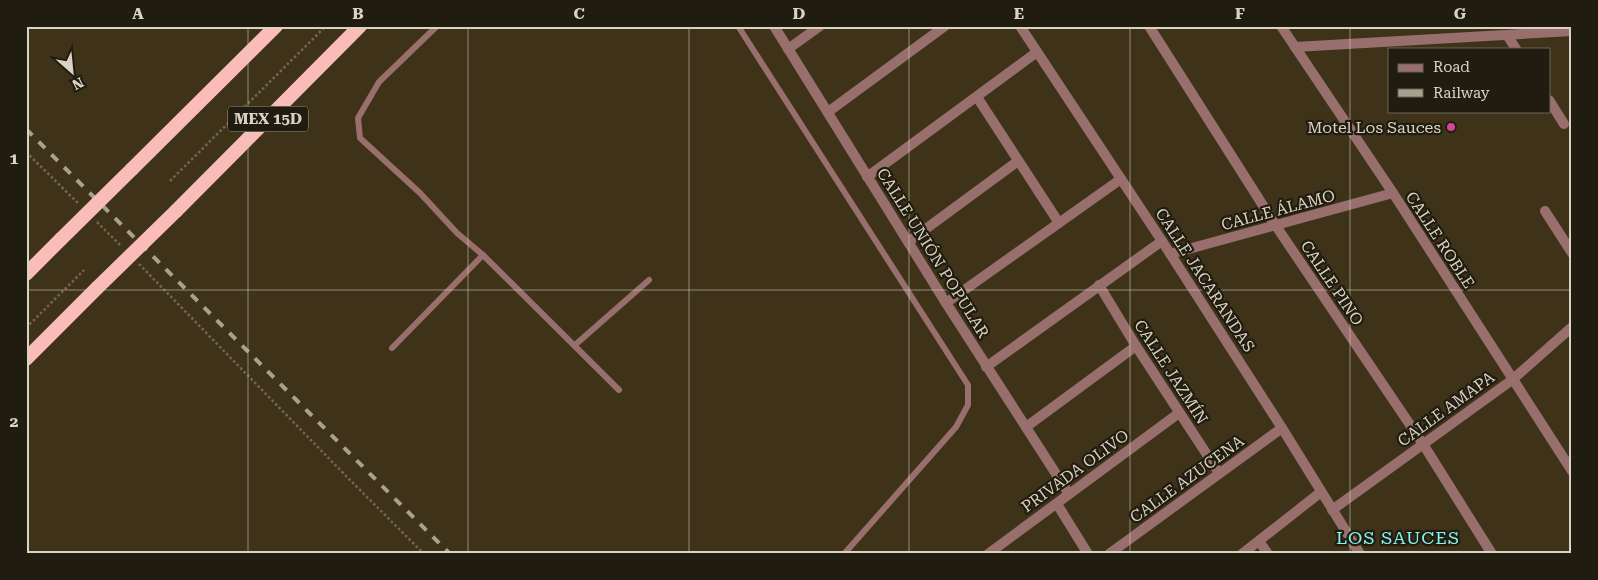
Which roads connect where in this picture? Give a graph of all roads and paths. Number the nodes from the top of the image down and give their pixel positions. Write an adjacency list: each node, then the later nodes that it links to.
1 (276, 26): 42 (highway, MEX 15D, bridge)
2 (326, 26): 27 (path)
3 (360, 26): 51 (highway, MEX 15D, bridge)
4 (437, 26): 39 (lane)
5 (738, 26): 67 (lane)
6 (774, 26): 17 (street, CALLE UNIÓN POPULAR)
7 (820, 26): 17 (street)
8 (945, 26): 12 (street)
9 (1020, 26): 18 (street, CALLE JACARANDAS)
10 (1150, 26): 33 (street, CALLE PINO)
11 (1281, 26): 15 (street, CALLE ROBLE)
12 (932, 30): 21 (street)
13 (1572, 32): 14 (street)
14 (1507, 35): 15 (street); 16 (street)
15 (1295, 47): 28 (street, CALLE ROBLE)
16 (1515, 48)
17 (788, 49): 21 (street, CALLE UNIÓN POPULAR)
18 (1037, 52): 19 (street); 26 (street, CALLE JACARANDAS)
19 (977, 97): 24 (street); 25 (street)
20 (1550, 102): 22 (street)
21 (828, 112): 25 (street, CALLE UNIÓN POPULAR)
22 (1564, 124)
23 (26, 152): 29 (path)
24 (1018, 161): 32 (street); 35 (street)
25 (867, 177): 35 (street, CALLE UNIÓN POPULAR)
26 (1121, 178): 32 (street); 34 (street, CALLE JACARANDAS)
27 (170, 181)
28 (1393, 193): 33 (street, CALLE ÁLAMO); 53 (street, CALLE ROBLE)
29 (81, 206)
30 (1545, 211): 37 (street)
31 (95, 220): 36 (path)
32 (1059, 223): 45 (street)
33 (1276, 226): 38 (street, CALLE ÁLAMO); 58 (street, CALLE PINO)
34 (1162, 241): 38 (street, CALLE JACARANDAS); 44 (street)
35 (908, 242): 45 (street, CALLE UNIÓN POPULAR)
36 (122, 247)
37 (1572, 253)
38 (1170, 254): 57 (street, CALLE JACARANDAS)
39 (483, 255): 48 (lane); 50 (lane)
40 (136, 260): 66 (path)
41 (84, 270): 47 (path)
42 (26, 274)
43 (649, 280): 48 (lane)
44 (1099, 285): 49 (street, CALLE JAZMÍN); 52 (street)
45 (946, 303): 52 (street, CALLE UNIÓN POPULAR)
46 (1572, 327): 53 (street, CALLE AMAPA)
47 (26, 328)
48 (575, 345): 54 (lane)
49 (1136, 346): 55 (street, CALLE JAZMÍN); 56 (street)
50 (392, 348)
51 (26, 359)
52 (986, 367): 56 (street, CALLE UNIÓN POPULAR)
53 (1512, 380): 58 (street, CALLE AMAPA); 59 (street, CALLE ROBLE)
54 (619, 390)
55 (1179, 413): 60 (street, CALLE JAZMÍN); 62 (street, PRIVADA OLIVO)
56 (1026, 427): 62 (street, CALLE UNIÓN POPULAR)
57 (1282, 428): 60 (street, CALLE AZUCENA); 61 (street, CALLE JACARANDAS)
58 (1423, 444): 64 (street, CALLE AMAPA); 74 (street, CALLE PINO)
59 (1572, 471)
60 (1219, 473): 70 (street, CALLE AZUCENA)
61 (1321, 492): 64 (street, CALLE JACARANDAS); 65 (street)
62 (1070, 494): 63 (street, PRIVADA OLIVO)
63 (1057, 504): 68 (street, PRIVADA OLIVO); 69 (street)
64 (1332, 510): 73 (street, CALLE JACARANDAS)
65 (1259, 541): 71 (street); 72 (street)
66 (424, 554)
67 (844, 554)
68 (988, 554)
69 (1088, 554)
70 (1108, 554)
71 (1242, 554)
72 (1268, 554)
73 (1360, 554)
74 (1492, 554)

